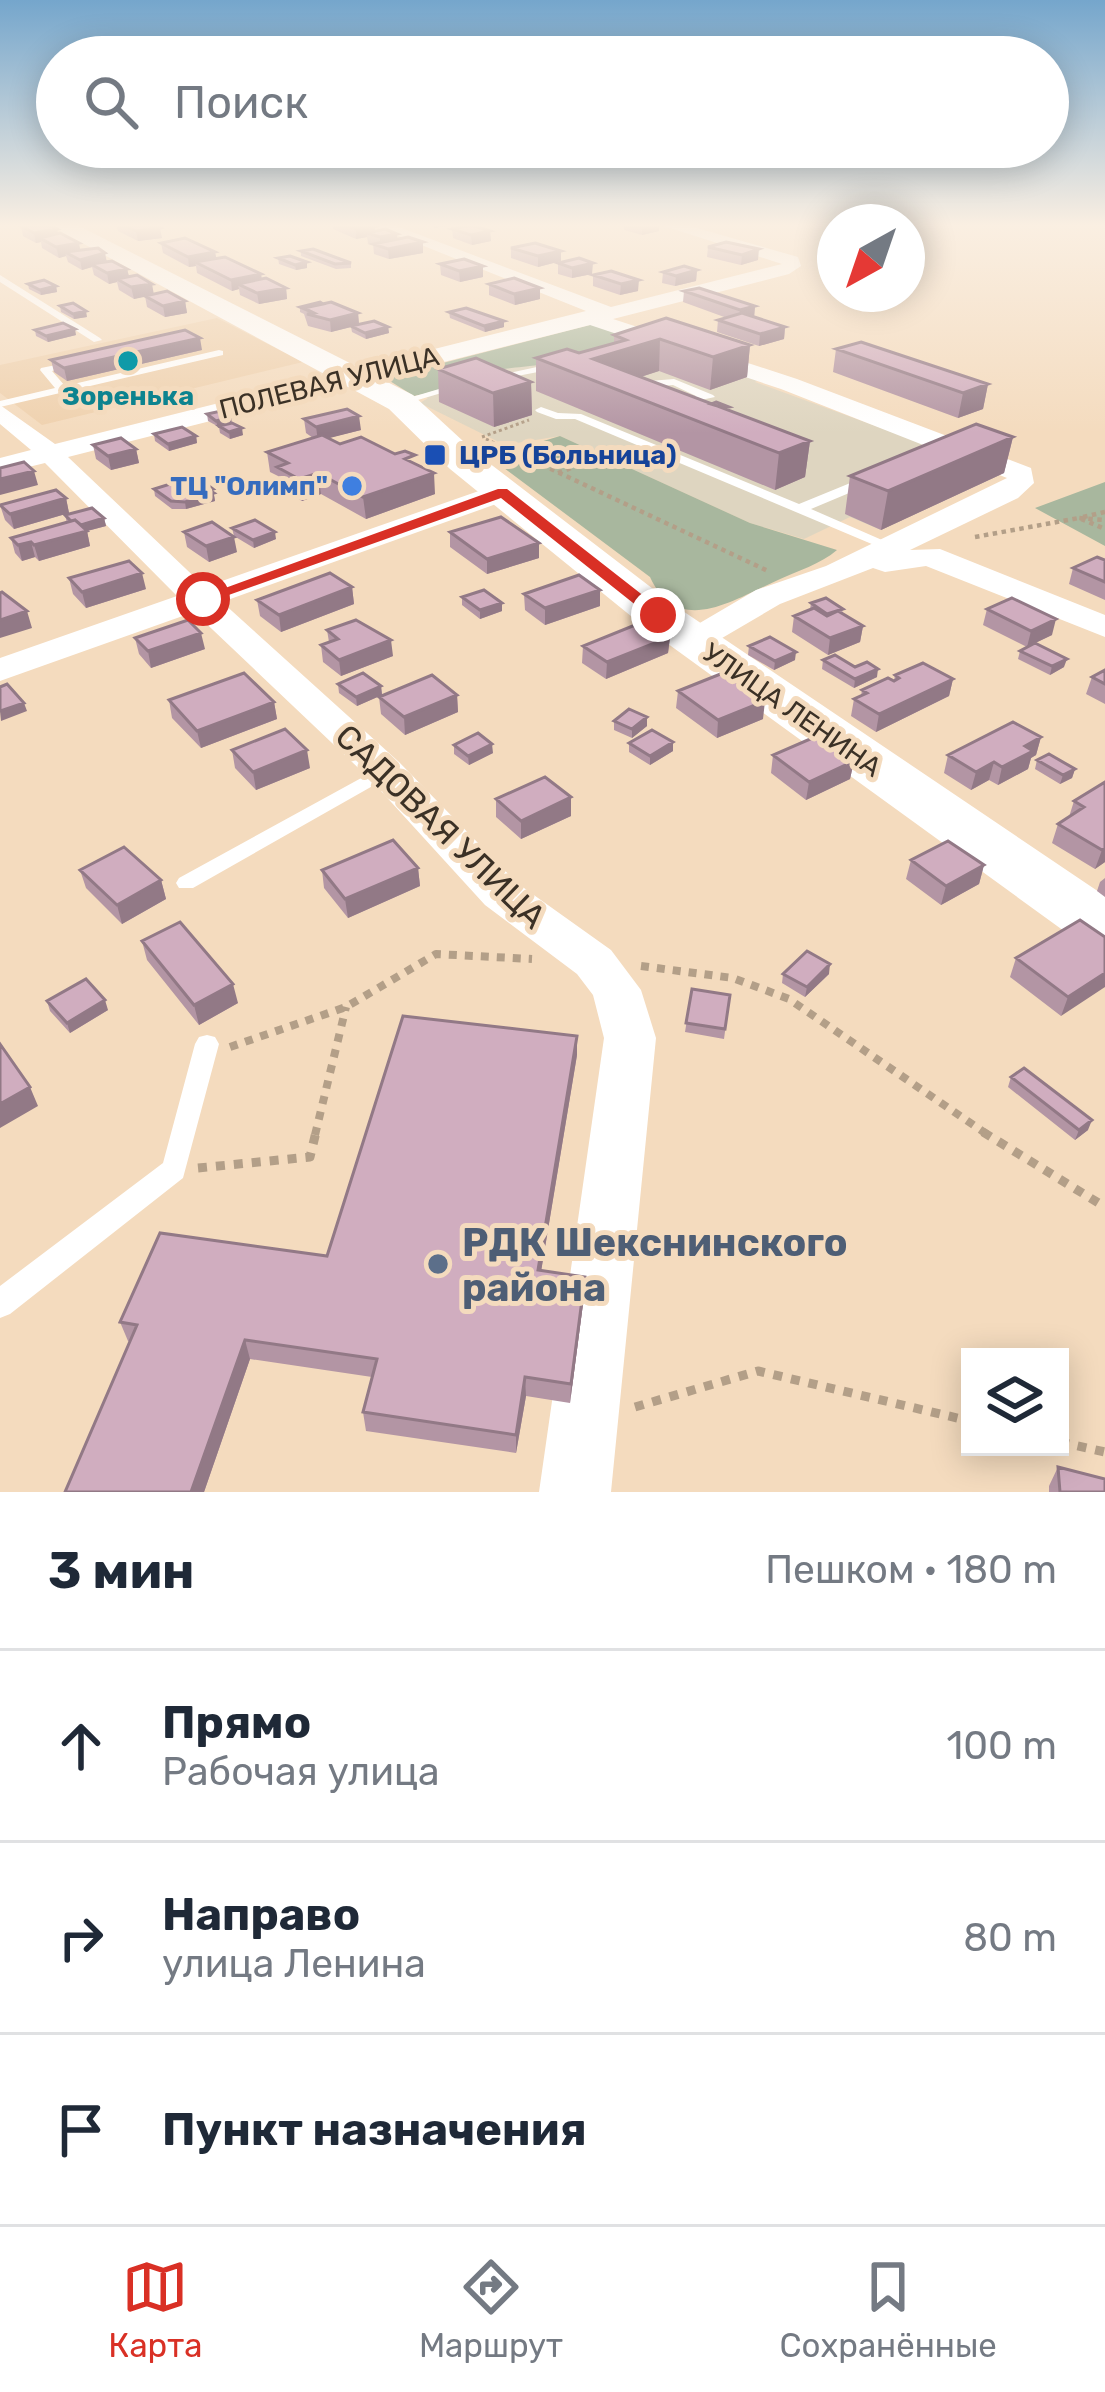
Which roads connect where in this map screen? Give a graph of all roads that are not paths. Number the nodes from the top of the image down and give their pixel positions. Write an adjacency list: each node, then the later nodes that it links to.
1 (24, 294): 6 (lane)
2 (195, 294): 10 (street, УЛИЦА ЛЕНИНА)
3 (546, 294): 5 (street)
4 (683, 294): 5 (street, ПОЛЕВАЯ УЛИЦА)
5 (596, 314): 10 (street, ПОЛЕВАЯ УЛИЦА); 18 (street)
6 (97, 340)
7 (209, 344): 13 (lane)
8 (87, 359): 13 (lane)
9 (578, 363): 11 (lane)
10 (360, 377): 15 (street, УЛИЦА ЛЕНИНА); 19 (street, ПОЛЕВАЯ УЛИЦА)
11 (476, 382): 14 (lane); 15 (lane)
12 (632, 383): 12 (lane)
13 (62, 389): 16 (lane)
14 (495, 390)
15 (401, 402): 22 (street, УЛИЦА ЛЕНИНА)
16 (0, 411): 19 (street, САДОВАЯ УЛИЦА)
17 (545, 411): 24 (lane)
18 (955, 446): 20 (lane); 25 (street)
19 (51, 454): 21 (street, ПОЛЕВАЯ УЛИЦА); 27 (street, САДОВАЯ УЛИЦА)
20 (920, 458)
21 (0, 466)
22 (502, 470): 27 (street); 29 (street, УЛИЦА ЛЕНИНА)
23 (880, 475): 24 (lane)
24 (801, 508): 25 (lane)
25 (891, 548): 26 (street)
26 (837, 573): 28 (street); 29 (street)
27 (203, 599): 30 (street); 31 (street, САДОВАЯ УЛИЦА)
28 (1105, 627)
29 (693, 641): 33 (street, УЛИЦА ЛЕНИНА)
30 (0, 670)
31 (386, 771): 32 (lane); 36 (street, САДОВАЯ УЛИЦА)
32 (186, 884)
33 (1105, 928)
34 (207, 1044): 35 (lane)
35 (0, 1304)
36 (575, 1492)

